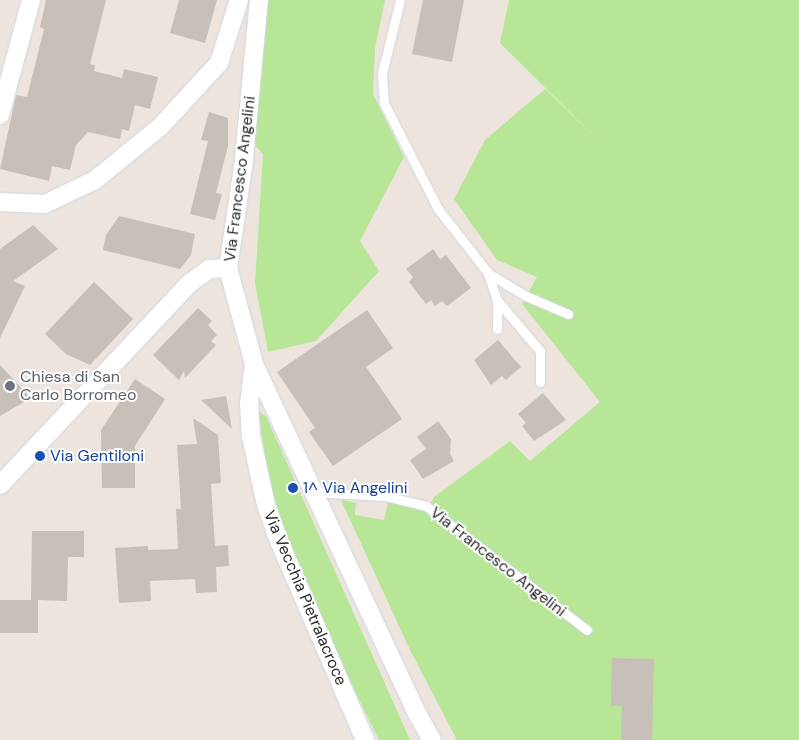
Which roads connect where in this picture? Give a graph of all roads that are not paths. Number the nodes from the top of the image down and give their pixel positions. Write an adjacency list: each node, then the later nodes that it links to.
1 (31, 0): 5 (street)
2 (239, 0): 6 (street)
3 (259, 0): 7 (street, Via Francesco Angelini)
4 (400, 0): 8 (lane)
5 (0, 115)
6 (0, 202)
7 (228, 268): 12 (street, Via Francesco Angelini); 14 (street)
8 (488, 272): 9 (lane); 10 (lane)
9 (497, 300): 11 (lane); 13 (lane)
10 (568, 314)
11 (497, 329)
12 (254, 364): 15 (street, Via Francesco Angelini); 17 (street, Via Vecchia Pietralacroce)
13 (540, 382)
14 (0, 484)
15 (315, 492): 16 (lane, Via Francesco Angelini); 18 (street, Via Francesco Angelini)
16 (587, 630)
17 (365, 740)
18 (432, 740)

